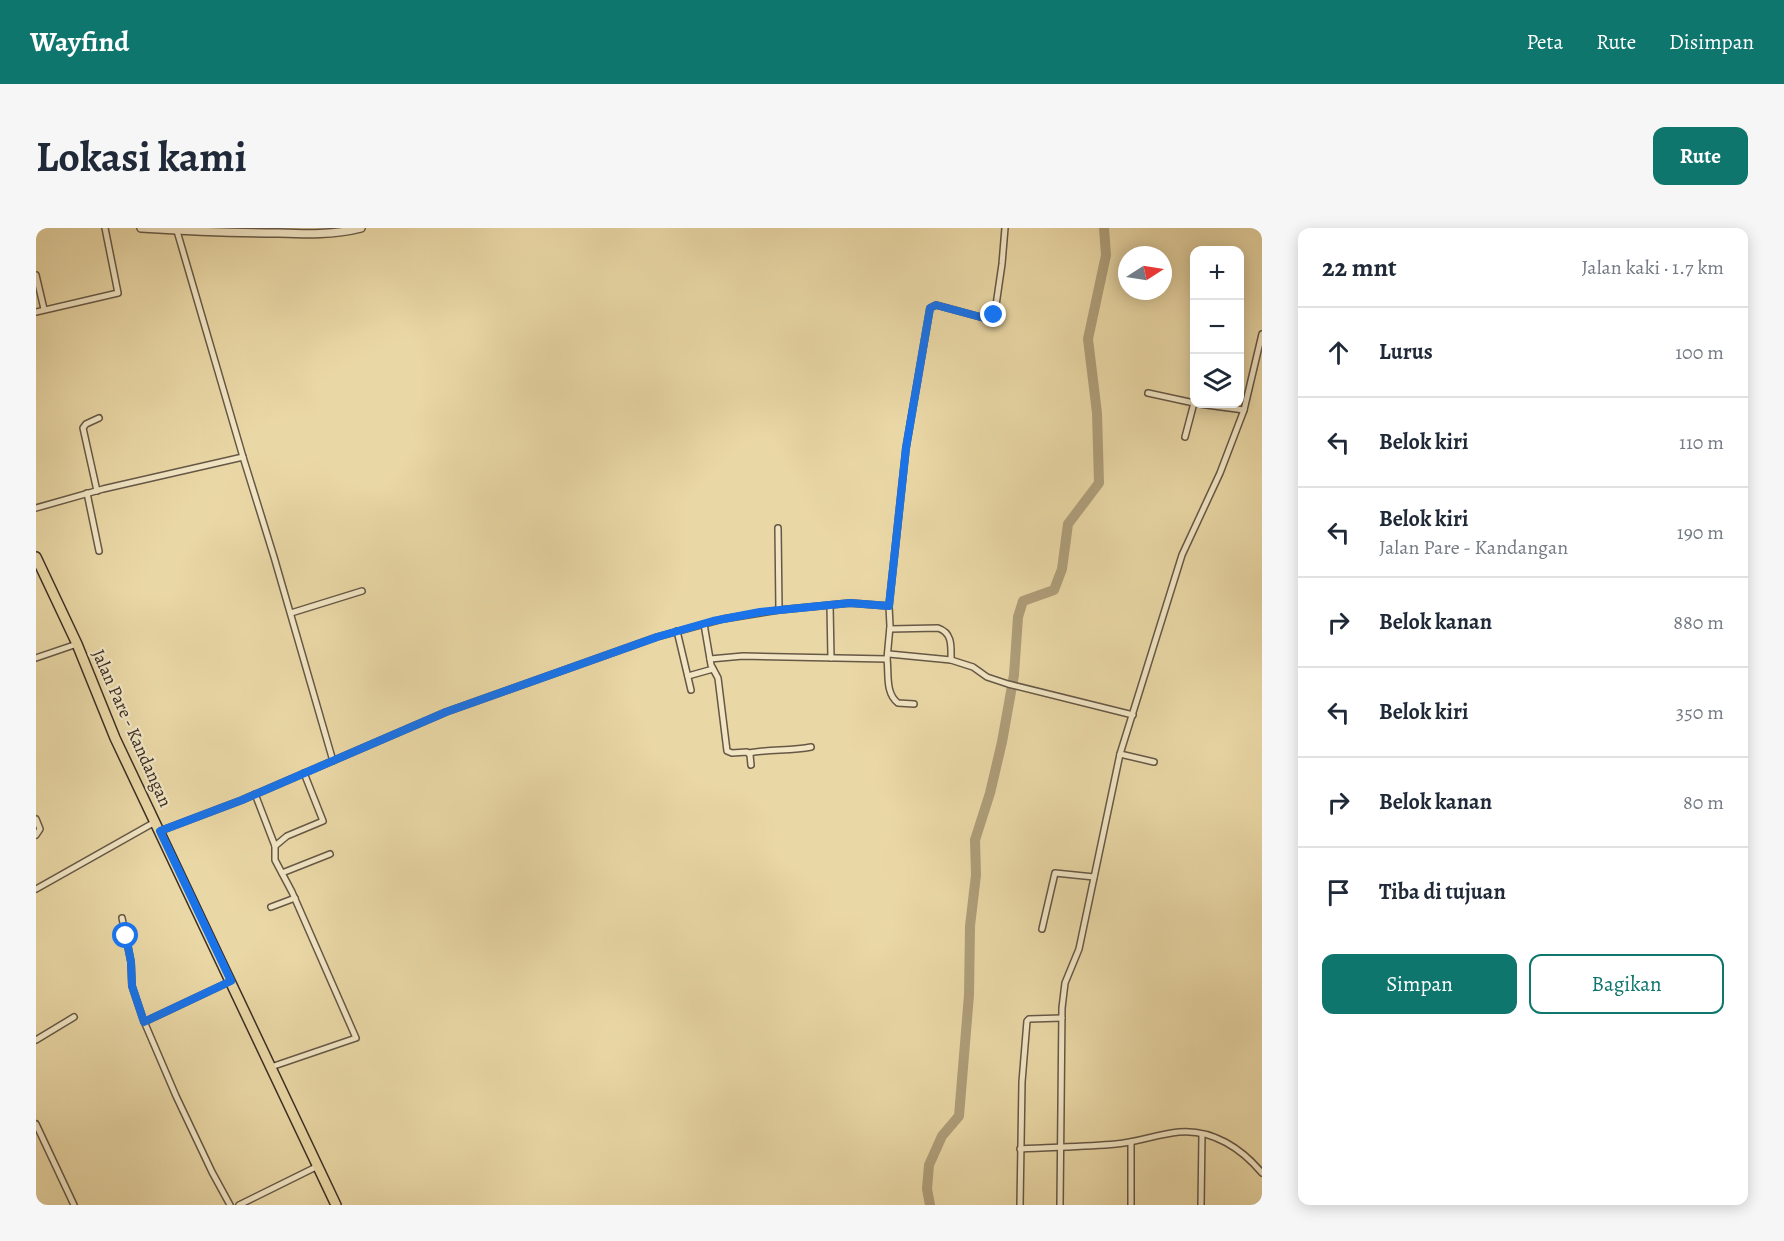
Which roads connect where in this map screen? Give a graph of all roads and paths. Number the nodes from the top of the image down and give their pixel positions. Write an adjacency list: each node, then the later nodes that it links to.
1 (105, 228): 7 (street)
2 (141, 228): 5 (street)
3 (361, 228): 5 (street)
4 (1005, 228): 24 (street)
5 (177, 231): 15 (street)
6 (36, 275): 7 (street)
7 (44, 309): 8 (street)
8 (36, 312)
9 (1262, 335): 12 (street)
10 (1148, 393): 14 (street)
11 (1229, 408): 12 (street)
12 (1244, 410): 40 (street)
13 (99, 418): 16 (street)
14 (1185, 437)
15 (243, 457): 16 (street); 26 (street)
16 (97, 491): 17 (street)
17 (87, 494): 18 (street); 20 (street)
18 (36, 508)
19 (778, 528): 25 (street)
20 (99, 551)
21 (36, 557): 30 (main road, Jalan Pare - Kandangan)
22 (362, 591): 26 (street)
23 (830, 605): 24 (street); 25 (street); 33 (street)
24 (889, 606): 28 (street)
25 (779, 610): 27 (street)
26 (291, 613): 44 (street)
27 (704, 624): 29 (street); 34 (street)
28 (890, 629): 31 (street); 35 (street)
29 (677, 631): 37 (street); 44 (street)
30 (76, 644): 32 (street); 50 (main road, Jalan Pare - Kandangan)
31 (888, 656): 33 (street); 35 (street); 39 (street)
32 (36, 658)
33 (831, 658): 34 (street)
34 (710, 659): 36 (street)
35 (951, 660): 40 (street)
36 (713, 669): 37 (street); 42 (street)
37 (688, 676): 38 (street)
38 (691, 690)
39 (914, 704)
40 (1133, 715): 43 (street)
41 (812, 747): 42 (street)
42 (749, 753): 46 (street)
43 (1120, 754): 45 (street); 55 (street)
44 (333, 761): 47 (street)
45 (1154, 762)
46 (751, 765)
47 (304, 773): 48 (street); 52 (street)
48 (255, 794): 50 (street); 52 (street)
49 (36, 819): 51 (street)
50 (158, 826): 56 (street); 61 (main road, Jalan Pare - Kandangan)
51 (36, 835)
52 (275, 846): 54 (street)
53 (330, 854): 54 (street)
54 (282, 873): 57 (street)
55 (1094, 877): 60 (street); 63 (street)
56 (36, 889)
57 (295, 898): 58 (street); 66 (street)
58 (271, 907)
59 (122, 918): 64 (street)
60 (1042, 929)
61 (231, 981): 64 (street); 66 (main road, Jalan Pare - Kandangan)
62 (74, 1017): 65 (street)
63 (1062, 1018): 70 (street); 71 (street)
64 (144, 1022): 75 (street)
65 (36, 1040)
66 (271, 1067): 72 (main road, Jalan Pare - Kandangan)
67 (36, 1124): 74 (street)
68 (1202, 1134): 69 (street); 73 (street); 81 (street)
69 (1131, 1142): 70 (street); 80 (street)
70 (1060, 1146): 71 (street); 79 (street)
71 (1020, 1149): 78 (street)
72 (318, 1166): 76 (street); 77 (main road, Jalan Pare - Kandangan)
73 (1262, 1173)
74 (74, 1205)
75 (230, 1205)
76 (239, 1205)
77 (336, 1205)
78 (1020, 1205)
79 (1060, 1205)
80 (1131, 1205)
81 (1201, 1205)

